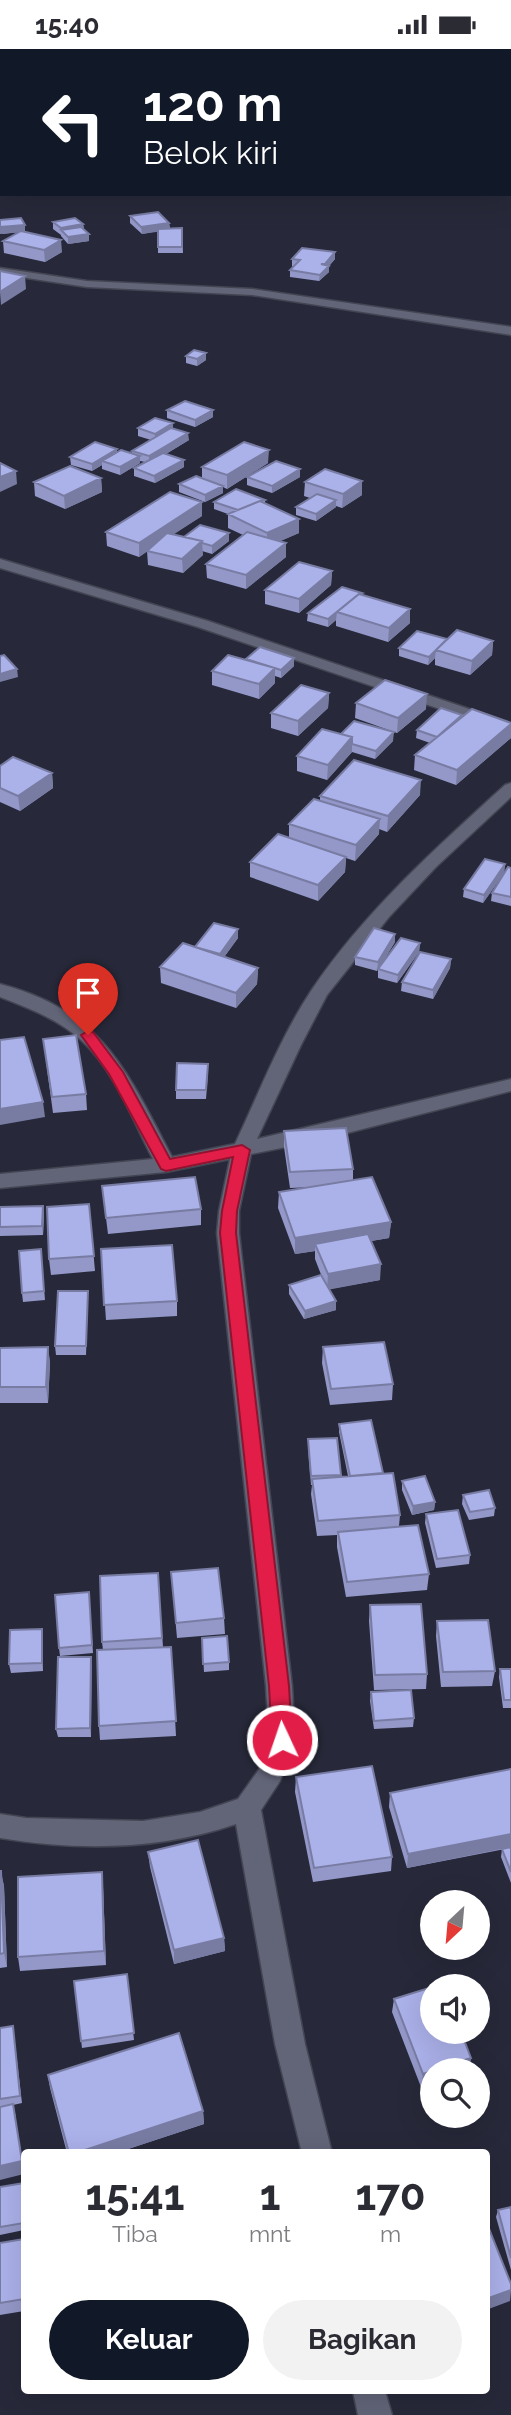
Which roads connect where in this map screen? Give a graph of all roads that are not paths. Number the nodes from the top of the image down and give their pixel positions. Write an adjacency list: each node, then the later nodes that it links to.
1 (0, 271): 2 (street)
2 (511, 331)
3 (0, 563): 4 (street)
4 (511, 727)
5 (511, 788): 8 (street)
6 (0, 990): 9 (street)
7 (511, 1085): 8 (street)
8 (242, 1150): 9 (street); 11 (street)
9 (166, 1165): 10 (street)
10 (0, 1181)
11 (247, 1808): 12 (street); 13 (street)
12 (0, 1826)
13 (316, 2149)
14 (370, 2394): 15 (street)
15 (374, 2415)

